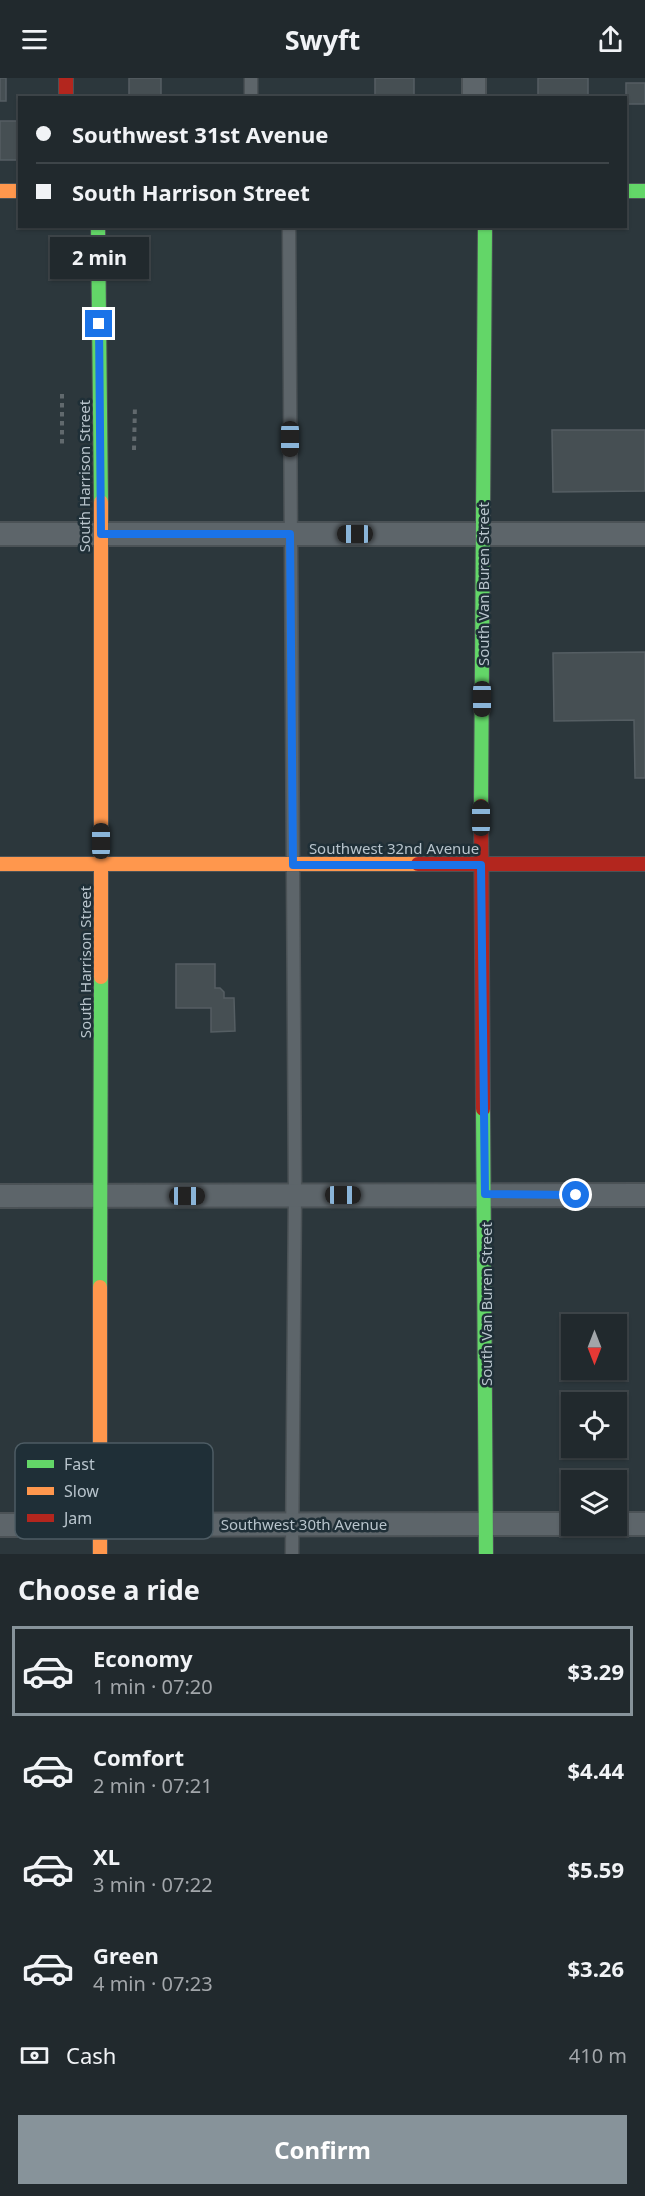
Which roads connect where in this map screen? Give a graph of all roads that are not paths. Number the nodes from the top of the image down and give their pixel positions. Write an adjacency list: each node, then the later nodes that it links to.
1 (66, 78): 4 (street)
2 (251, 78): 5 (lane)
3 (474, 78): 6 (street)
4 (66, 96)
5 (251, 96)
6 (474, 96)
7 (645, 190): 10 (street)
8 (0, 191): 9 (street)
9 (18, 191)
10 (627, 191)
11 (98, 228): 15 (street, South Harrison Street)
12 (288, 228): 16 (lane)
13 (484, 228): 17 (street, South Van Buren Street)
14 (0, 534): 15 (street)
15 (101, 534): 16 (street); 21 (street, South Harrison Street)
16 (290, 534): 17 (street); 22 (lane)
17 (483, 534): 18 (street); 23 (street, South Van Buren Street)
18 (645, 534)
19 (0, 864): 21 (street, Southwest 32nd Avenue)
20 (645, 864): 23 (street, Southwest 32nd Avenue)
21 (101, 865): 22 (street, Southwest 32nd Avenue); 28 (street, South Harrison Street)
22 (293, 865): 23 (street, Southwest 32nd Avenue); 25 (lane)
23 (481, 865): 24 (street, South Van Buren Street)
24 (485, 1194): 25 (street); 26 (street); 30 (street, South Van Buren Street)
25 (295, 1195): 28 (street); 32 (lane)
26 (645, 1195)
27 (0, 1196): 28 (street)
28 (101, 1196): 29 (street, South Harrison Street)
29 (100, 1443)
30 (486, 1523): 32 (street, Southwest 30th Avenue); 33 (street, Southwest 30th Avenue); 37 (street, South Van Buren Street)
31 (213, 1524): 32 (street, Southwest 30th Avenue)
32 (292, 1524): 36 (lane)
33 (561, 1524)
34 (627, 1524): 35 (street)
35 (645, 1524)
36 (292, 1554)
37 (486, 1554)

